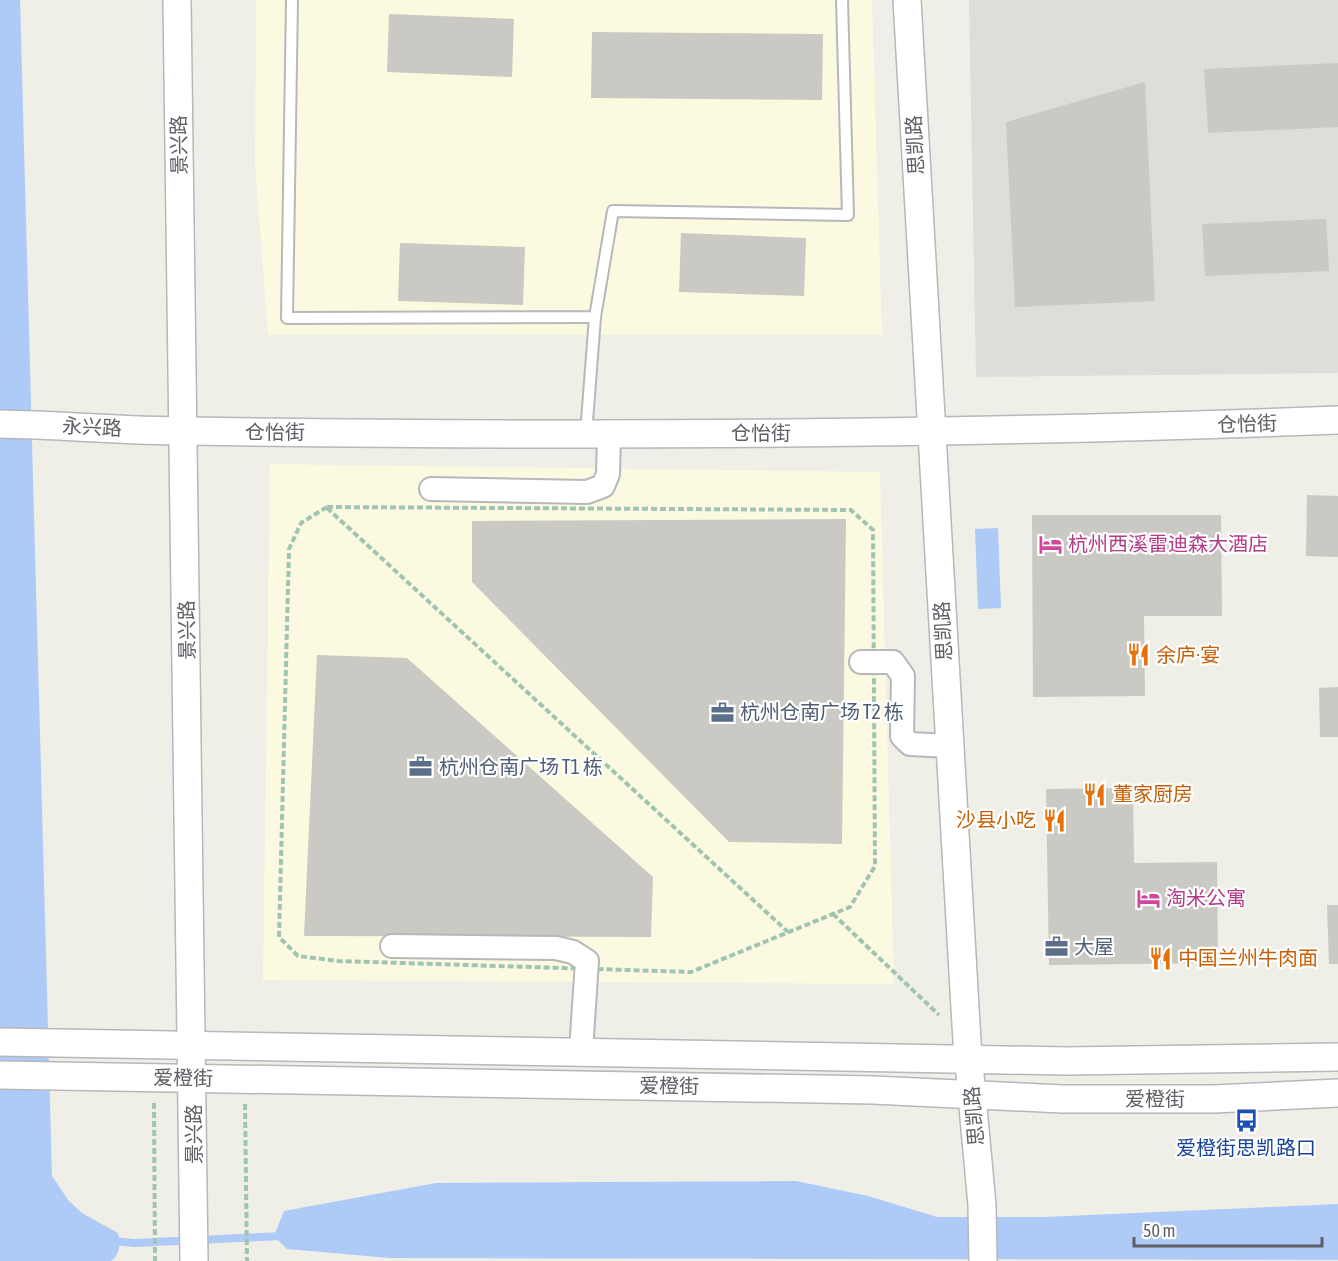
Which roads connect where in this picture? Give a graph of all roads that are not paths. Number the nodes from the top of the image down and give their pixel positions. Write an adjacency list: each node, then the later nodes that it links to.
1 (177, 0): 8 (street, 景兴路)
2 (292, 0): 5 (lane)
3 (842, 0): 5 (lane)
4 (907, 0): 9 (street, 思凯路)
5 (595, 317): 10 (lane)
6 (1338, 420): 9 (street, 仓怡街)
7 (0, 424): 8 (street, 永兴路)
8 (184, 431): 10 (street, 仓怡街); 16 (street, 景兴路)
9 (932, 432): 10 (street, 仓怡街); 13 (street, 思凯路)
10 (597, 434): 11 (street)
11 (430, 489)
12 (867, 662): 13 (street)
13 (950, 746): 17 (street, 思凯路)
14 (392, 946): 18 (street)
15 (0, 1042): 16 (street, 爱橙街)
16 (193, 1044): 18 (street, 爱橙街); 21 (street, 景兴路)
17 (968, 1050): 18 (street, 爱橙街); 19 (street, 爱橙街); 23 (street, 思凯路)
18 (581, 1051)
19 (1338, 1057)
20 (0, 1075): 21 (street, 爱橙街)
21 (193, 1078): 23 (street, 爱橙街); 24 (street, 景兴路)
22 (1338, 1093): 23 (street, 爱橙街)
23 (972, 1094): 25 (street, 思凯路)
24 (194, 1261)
25 (983, 1261)

